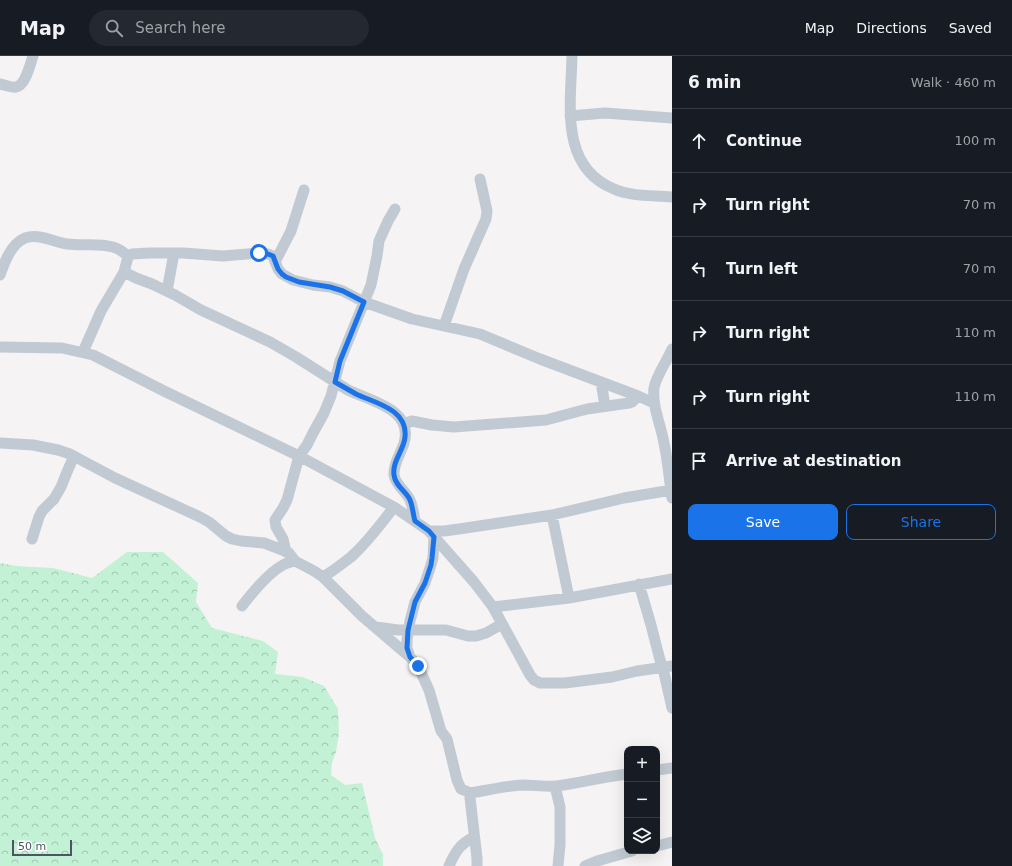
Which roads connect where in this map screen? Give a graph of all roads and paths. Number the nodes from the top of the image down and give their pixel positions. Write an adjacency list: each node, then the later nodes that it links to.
1 (33, 56): 3 (street)
2 (572, 56): 4 (street)
3 (0, 84)
4 (570, 116): 5 (street); 8 (street)
5 (672, 118)
6 (480, 180): 17 (street)
7 (304, 190): 12 (street)
8 (672, 197)
9 (395, 209): 16 (street)
10 (174, 253): 11 (street); 12 (street); 15 (street)
11 (128, 257): 13 (street); 14 (street)
12 (275, 262): 16 (street)
13 (124, 272): 15 (street); 20 (street)
14 (0, 275)
15 (167, 291): 21 (street)
16 (364, 302): 17 (street); 21 (street)
17 (444, 326): 22 (street)
18 (0, 347): 20 (street)
19 (672, 351): 24 (street)
20 (83, 352): 29 (street)
21 (335, 382): 26 (street); 29 (street)
22 (601, 382): 23 (street); 25 (street)
23 (638, 396): 24 (street); 25 (street)
24 (654, 403): 30 (street)
25 (605, 406): 26 (street)
26 (404, 424): 33 (street)
27 (0, 443): 28 (street)
28 (74, 456): 35 (street); 36 (street)
29 (299, 456): 31 (street); 36 (street)
30 (672, 492): 32 (street)
31 (394, 507): 33 (street); 38 (street)
32 (552, 515): 34 (street); 41 (street)
33 (415, 521): 34 (street)
34 (431, 534): 43 (street); 46 (street)
35 (32, 539)
36 (286, 552): 37 (street)
37 (295, 561): 38 (street); 42 (street)
38 (323, 577): 45 (street)
39 (672, 579): 40 (street)
40 (639, 584): 41 (street); 48 (street)
41 (569, 598): 43 (street)
42 (242, 606)
43 (493, 607): 44 (street)
44 (502, 624): 46 (street); 48 (street)
45 (375, 626): 46 (street); 47 (street)
46 (408, 630): 47 (street)
47 (410, 657): 54 (street)
48 (667, 667): 49 (street)
49 (672, 708)
50 (672, 768): 51 (street)
51 (660, 770)
52 (624, 774): 53 (street)
53 (555, 786): 54 (street); 61 (street)
54 (471, 793): 55 (street)
55 (474, 837): 59 (street); 60 (street)
56 (672, 842): 57 (street)
57 (660, 845)
58 (624, 853): 62 (street)
59 (449, 866)
60 (477, 866)
61 (558, 866)
62 (585, 866)

